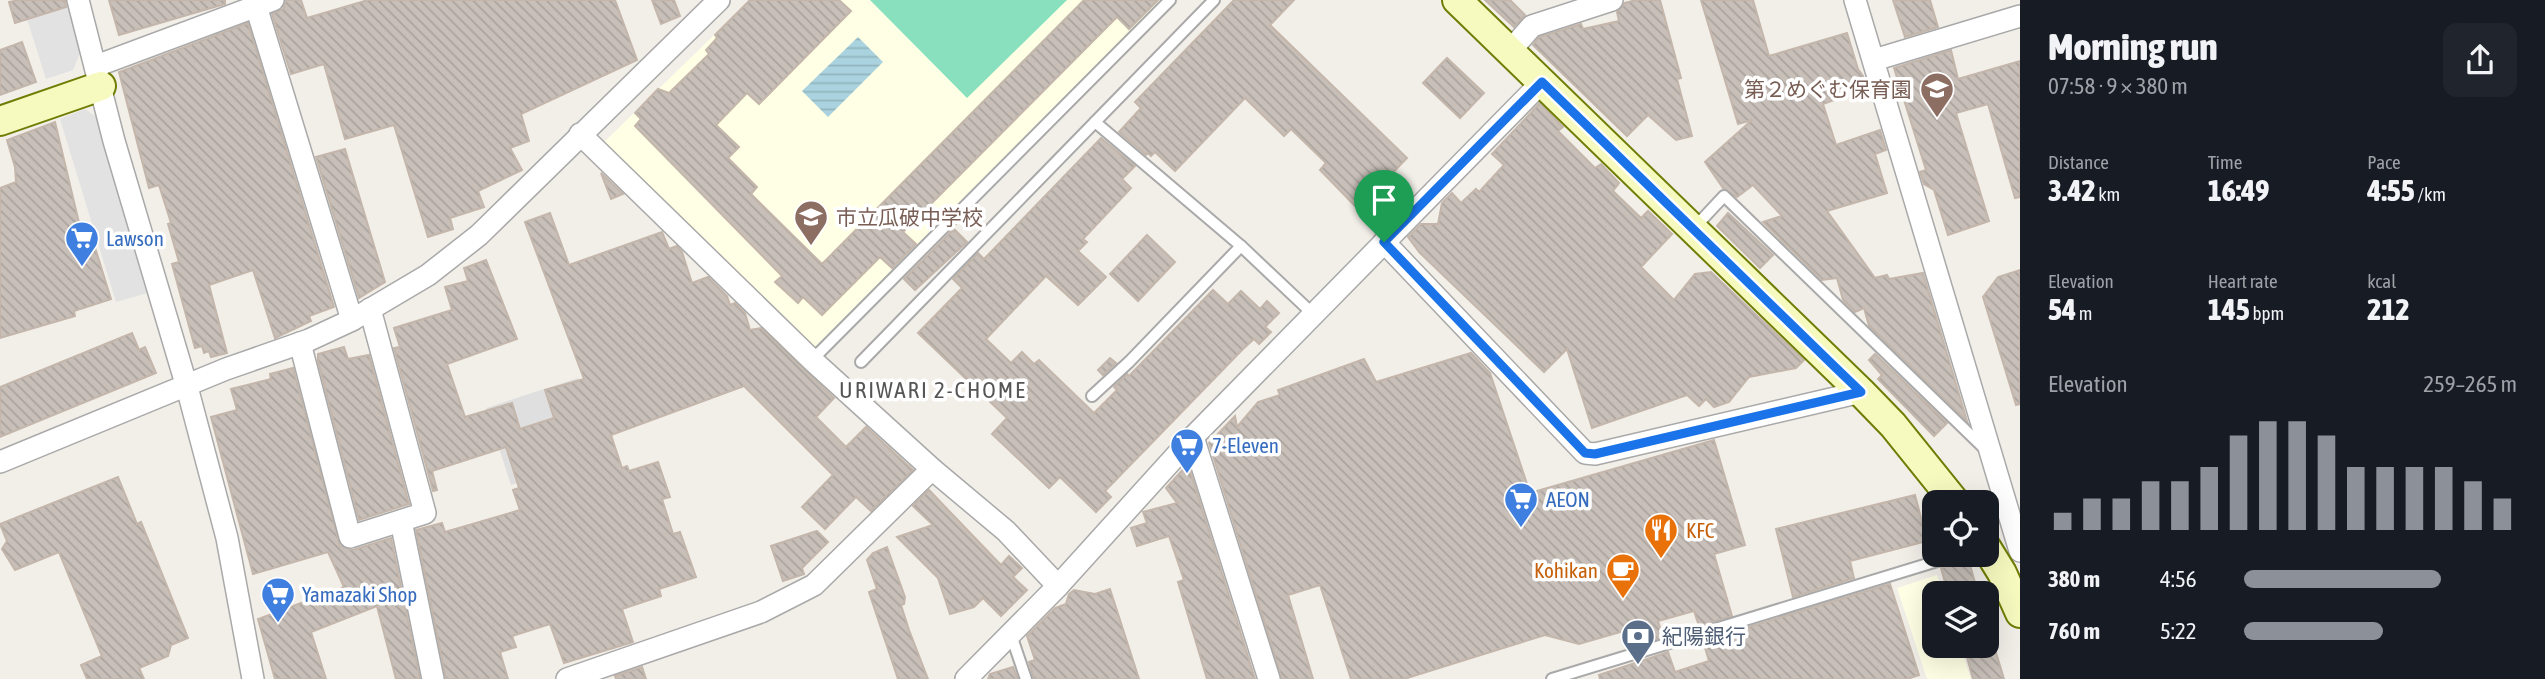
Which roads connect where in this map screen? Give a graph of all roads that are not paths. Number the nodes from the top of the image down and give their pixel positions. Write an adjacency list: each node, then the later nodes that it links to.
1 (78, 0): 12 (street)
2 (719, 0): 16 (street)
3 (1170, 0): 23 (lane)
4 (1214, 0): 15 (lane)
5 (1457, 0): 10 (main road)
6 (1612, 0): 10 (street)
7 (1855, 0): 11 (street)
8 (264, 3): 12 (street); 21 (street)
9 (2020, 16): 11 (street)
10 (1510, 51): 13 (main road)
11 (1874, 60): 29 (street)
12 (98, 76): 14 (main road); 25 (street)
13 (1542, 82): 17 (main road); 18 (street)
14 (0, 121)
15 (1095, 122): 19 (lane); 24 (lane)
16 (580, 134): 21 (street); 23 (street)
17 (1693, 229): 26 (main road); 29 (lane)
18 (1384, 242): 20 (street); 26 (street)
19 (1241, 246): 20 (lane); 27 (lane)
20 (1313, 314): 28 (street)
21 (361, 315): 22 (street); 33 (street)
22 (300, 343): 25 (street); 33 (street)
23 (812, 360): 31 (street)
24 (861, 362)
25 (187, 387): 30 (street); 41 (street)
26 (1861, 392): 32 (main road)
27 (1092, 396)
28 (1193, 437): 37 (street); 46 (street)
29 (1992, 456): 34 (street)
30 (0, 462)
31 (932, 470): 37 (street); 40 (street)
32 (1945, 490)
33 (401, 521): 42 (street)
34 (2020, 551)
35 (1922, 566): 47 (lane)
36 (1998, 567): 38 (main road)
37 (1058, 586): 39 (street)
38 (2019, 605)
39 (1010, 632): 44 (street); 45 (lane)
40 (606, 672): 43 (street)
41 (253, 679)
42 (433, 679)
43 (567, 679)
44 (966, 679)
45 (1026, 679)
46 (1269, 679)
47 (1552, 679)

